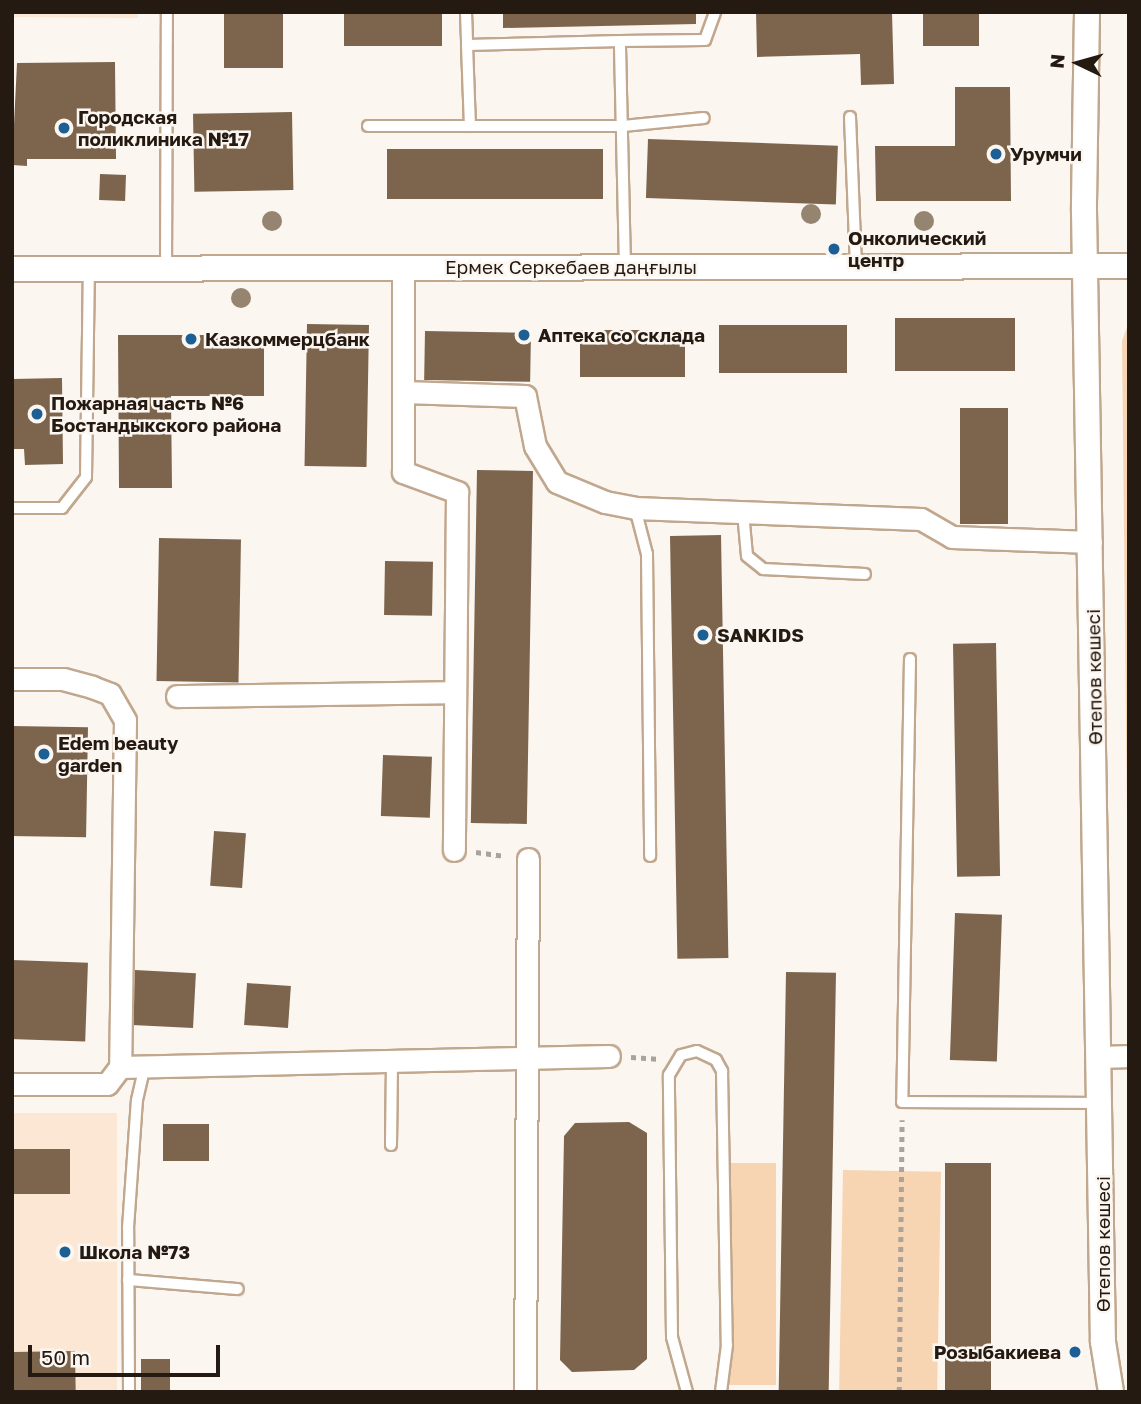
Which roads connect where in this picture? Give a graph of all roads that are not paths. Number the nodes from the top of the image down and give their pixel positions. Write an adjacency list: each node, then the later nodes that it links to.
1 (167, 12): 18 (lane)
2 (466, 12): 6 (lane)
3 (715, 12): 5 (lane)
4 (1087, 12): 12 (street, Өтепов көшесі)
5 (620, 41): 6 (lane); 10 (lane)
6 (467, 45): 9 (lane)
7 (850, 117): 16 (lane)
8 (704, 118): 10 (lane)
9 (470, 126): 10 (lane); 11 (lane)
10 (623, 126): 15 (lane)
11 (368, 127)
12 (1086, 266): 13 (street, Ермек Серкебаев даңғылы); 16 (street, Ермек Серкебаев даңғылы); 24 (street, Өтепов көшесі)
13 (1129, 266)
14 (403, 267): 15 (street, Ермек Серкебаев даңғылы); 18 (street, Ермек Серкебаев даңғылы); 20 (street)
15 (625, 267): 16 (street, Ермек Серкебаев даңғылы)
16 (856, 267)
17 (89, 268): 18 (street, Ермек Серкебаев даңғылы); 19 (street, Ермек Серкебаев даңғылы); 21 (lane)
18 (166, 268)
19 (12, 269)
20 (403, 392): 22 (street); 28 (street)
21 (12, 508)
22 (635, 508): 23 (street); 31 (lane)
23 (743, 512): 24 (street); 25 (lane)
24 (1091, 542): 36 (street, Өтепов көшесі)
25 (865, 574)
26 (910, 659): 41 (lane)
27 (12, 679): 39 (street)
28 (455, 692): 29 (street); 30 (street)
29 (177, 696)
30 (454, 850)
31 (650, 856)
32 (528, 859): 34 (street)
33 (609, 1055): 34 (street)
34 (526, 1056): 37 (street); 47 (street)
35 (1129, 1056): 36 (street)
36 (1101, 1057): 41 (street, Өтепов көшесі)
37 (392, 1059): 38 (street); 42 (lane)
38 (145, 1066): 39 (street); 43 (lane)
39 (120, 1067): 40 (street)
40 (12, 1084)
41 (1102, 1103): 45 (street, Өтепов көшесі)
42 (391, 1145)
43 (128, 1280): 44 (lane); 46 (lane)
44 (238, 1289)
45 (1103, 1342): 50 (street, Өтепов көшесі); 51 (street, Өтепов көшесі)
46 (129, 1392)
47 (525, 1392)
48 (688, 1392): 49 (lane)
49 (721, 1392)
50 (1096, 1392)
51 (1111, 1392)

